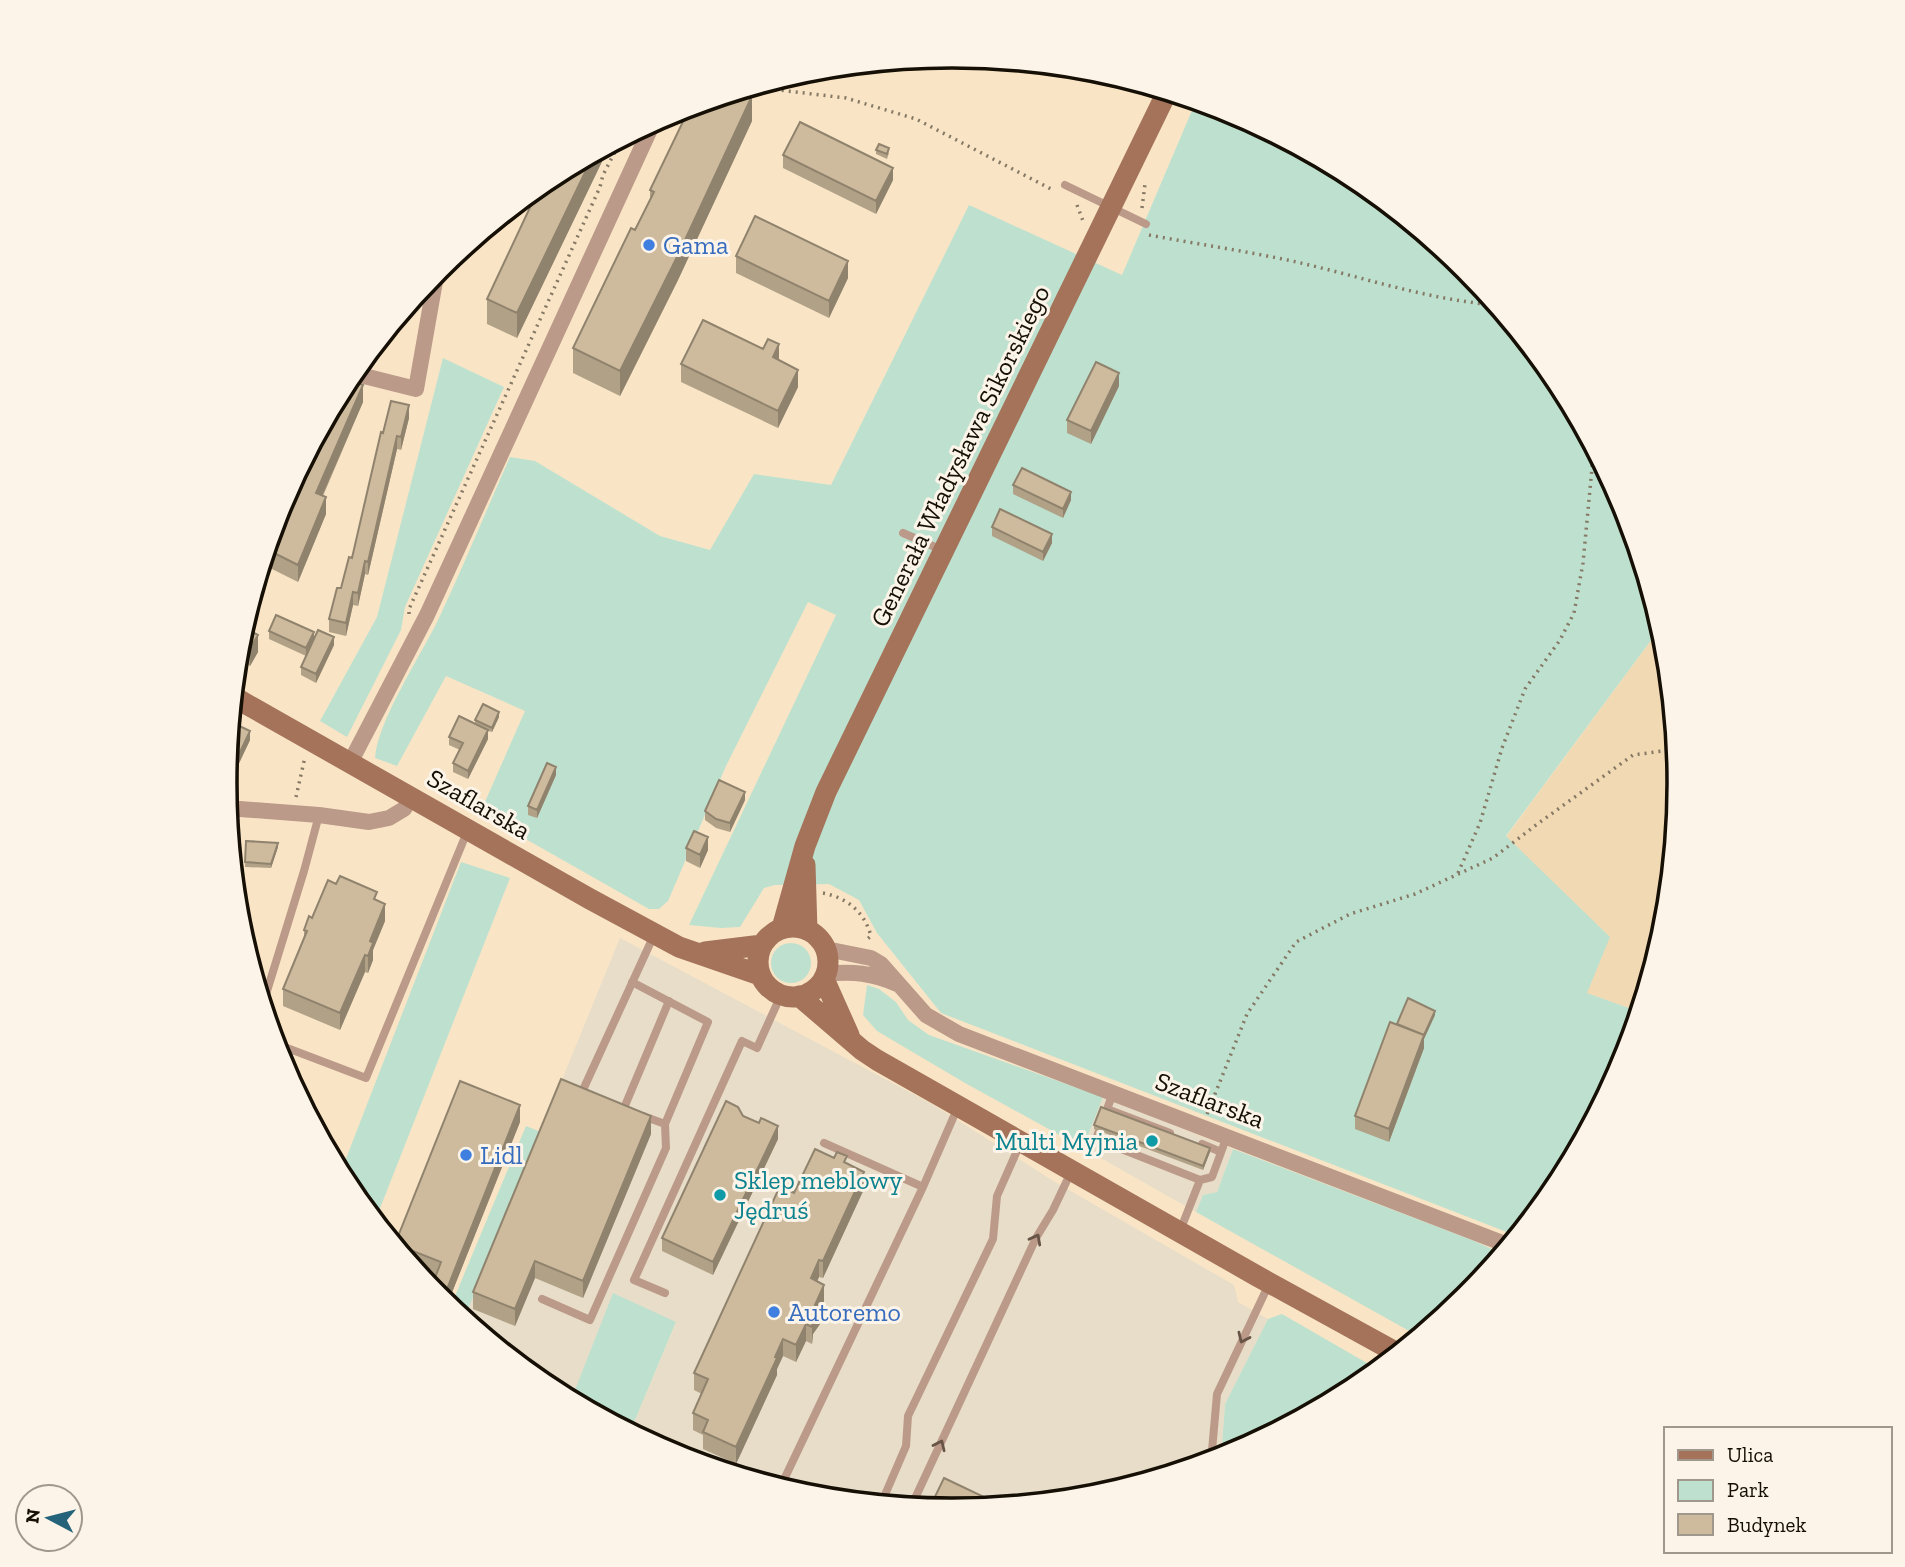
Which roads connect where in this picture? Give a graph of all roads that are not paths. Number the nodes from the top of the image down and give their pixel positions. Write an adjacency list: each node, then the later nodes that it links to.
1 (1163, 100): 4 (street, Generała Władysława Sikorskiego)
2 (646, 138): 13 (street)
3 (1065, 185): 4 (lane)
4 (1112, 207): 5 (lane); 11 (street, Generała Władysława Sikorskiego)
5 (1146, 224)
6 (433, 293): 8 (street)
7 (428, 298): 8 (lane)
8 (432, 299): 9 (street)
9 (365, 376)
10 (903, 533): 11 (lane)
11 (945, 551): 18 (street, Generała Władysława Sikorskiego)
12 (242, 702): 13 (street, Szaflarska)
13 (350, 763): 14 (street, Szaflarska)
14 (411, 797): 16 (street); 17 (street, Szaflarska)
15 (238, 809): 16 (street)
16 (319, 816): 29 (lane)
17 (468, 829): 21 (street, Szaflarska); 33 (lane)
18 (805, 846): 19 (street, Generała Władysława Sikorskiego); 20 (street, Generała Władysława Sikorskiego)
19 (782, 928): 20 (street); 22 (street)
20 (807, 930): 23 (street)
21 (654, 934): 24 (street, Szaflarska); 27 (lane)
22 (762, 945): 24 (street, Szaflarska); 25 (street)
23 (826, 949): 26 (street); 28 (street, Szaflarska)
24 (700, 953): 25 (street, Szaflarska)
25 (760, 975): 30 (street)
26 (825, 976): 28 (street, Szaflarska); 30 (street); 32 (street)
27 (632, 982): 31 (lane); 35 (lane)
28 (902, 987): 34 (street, Szaflarska)
29 (268, 989)
30 (790, 996): 32 (street); 75 (lane)
31 (669, 1001): 38 (lane); 42 (lane)
32 (851, 1040): 37 (street)
33 (289, 1048)
34 (1113, 1093): 39 (lane); 56 (street, Szaflarska)
35 (593, 1096)
36 (613, 1104): 38 (lane)
37 (958, 1106): 52 (street); 71 (lane)
38 (624, 1108): 42 (lane)
39 (1107, 1109): 40 (lane); 57 (lane)
40 (1123, 1115): 41 (lane); 43 (lane)
41 (1135, 1119): 44 (lane); 46 (lane)
42 (665, 1124): 76 (lane)
43 (1119, 1125)
44 (1149, 1125): 45 (lane); 49 (lane)
45 (1161, 1129): 47 (lane); 51 (lane)
46 (1131, 1130)
47 (1172, 1134): 53 (lane); 55 (lane)
48 (1116, 1135): 57 (lane)
49 (1146, 1135)
50 (1127, 1140): 59 (lane)
51 (1157, 1140)
52 (1021, 1141): 68 (street); 80 (lane)
53 (1194, 1142): 56 (lane); 63 (lane)
54 (824, 1143): 71 (lane)
55 (1169, 1144)
56 (1224, 1144): 70 (lane); 73 (street, Szaflarska)
57 (1112, 1146): 59 (lane)
58 (1142, 1146): 62 (lane)
59 (1123, 1150): 62 (lane)
60 (1153, 1150): 65 (lane)
61 (1165, 1154): 66 (lane)
62 (1138, 1156): 65 (lane)
63 (1199, 1156)
64 (1177, 1159): 69 (lane)
65 (1149, 1160): 66 (lane)
66 (1161, 1165): 69 (lane)
67 (1195, 1166): 70 (lane)
68 (1072, 1170): 72 (street); 81 (lane, one-way to 68)
69 (1173, 1170): 70 (lane)
70 (1196, 1179): 72 (lane)
71 (923, 1187): 79 (lane)
72 (1180, 1231): 74 (street)
73 (1500, 1243)
74 (1270, 1282): 77 (street); 78 (lane, one-way to 78)
75 (665, 1293)
76 (542, 1299)
77 (1391, 1349)
78 (1212, 1449)
79 (785, 1478)
80 (885, 1495)
81 (915, 1497)

